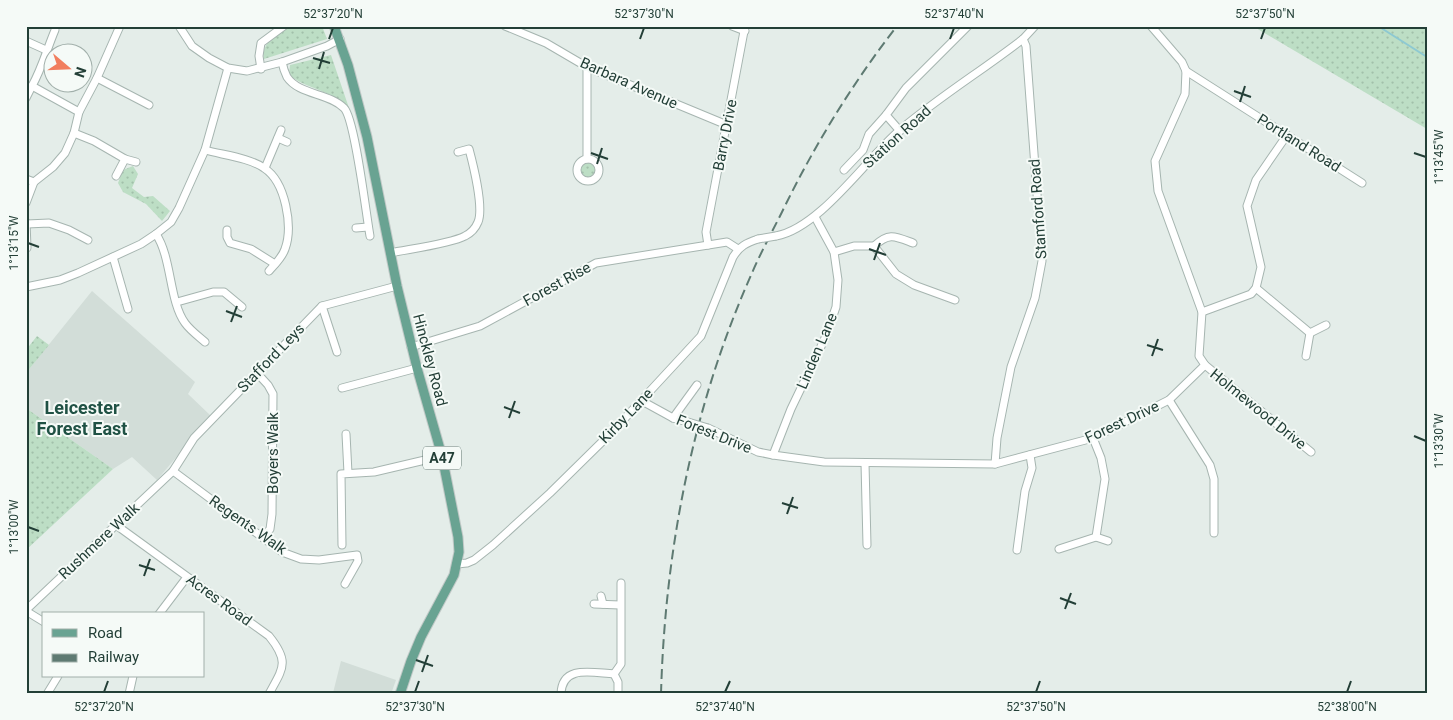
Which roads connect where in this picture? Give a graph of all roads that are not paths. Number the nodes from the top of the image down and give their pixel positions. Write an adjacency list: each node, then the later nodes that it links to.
1 (120, 26): 23 (street)
2 (284, 26): 21 (street)
3 (334, 26): 13 (main road, Hinckley Road / A47)
4 (504, 26): 18 (street, Barbara Avenue)
5 (732, 26): 10 (street)
6 (968, 26): 28 (street)
7 (1035, 26): 12 (street, Station Road)
8 (1151, 26): 22 (street)
9 (180, 27): 20 (street)
10 (745, 29): 29 (street, Barry Drive)
11 (55, 30): 15 (street)
12 (1023, 39): 31 (street, Station Road); 98 (street, Stamford Road)
13 (340, 40): 17 (street); 62 (main road, Hinckley Road / A47)
14 (26, 41): 16 (street)
15 (50, 42)
16 (42, 48)
17 (282, 62): 21 (street); 50 (street)
18 (587, 67): 29 (street, Barbara Avenue); 39 (street)
19 (42, 68): 24 (street)
20 (228, 68): 21 (street); 36 (street)
21 (261, 68)
22 (1186, 71): 33 (street, Portland Road); 74 (street)
23 (97, 78): 26 (street); 27 (street)
24 (32, 86): 25 (street); 27 (street)
25 (26, 98)
26 (149, 105)
27 (79, 112): 32 (street)
28 (886, 115): 31 (street); 42 (street)
29 (727, 125): 57 (street, Barry Drive)
30 (281, 130): 34 (street)
31 (900, 131): 48 (street, Station Road)
32 (74, 133): 38 (street); 45 (street)
33 (1287, 135): 46 (street, Portland Road); 68 (street)
34 (278, 138): 35 (street); 41 (street)
35 (287, 142)
36 (206, 150): 41 (street); 53 (street)
37 (458, 152): 62 (street)
38 (125, 159): 40 (street); 43 (street)
39 (587, 159)
40 (136, 162)
41 (265, 168): 64 (street)
42 (844, 170)
43 (116, 176)
44 (26, 179): 45 (street)
45 (34, 182): 47 (street)
46 (1362, 183)
47 (26, 203)
48 (815, 217): 60 (street, Station Road, bridge); 61 (street, Linden Lane)
49 (26, 223): 55 (street); 59 (street)
50 (368, 227): 51 (street); 54 (street)
51 (356, 228)
52 (227, 230): 64 (street)
53 (156, 234): 63 (street); 70 (street)
54 (370, 236)
55 (88, 240)
56 (913, 243): 58 (street)
57 (708, 245): 60 (street, Forest Rise); 80 (street, Forest Rise)
58 (874, 246): 61 (street); 69 (street)
59 (27, 248)
60 (738, 250): 89 (street, Kirby Lane)
61 (834, 252): 94 (street, Linden Lane)
62 (390, 253): 66 (main road, Hinckley Road / A47)
63 (113, 257): 67 (street); 73 (street)
64 (275, 264): 65 (street)
65 (269, 271)
66 (397, 286): 71 (street); 80 (main road, Hinckley Road / A47)
67 (26, 287)
68 (1256, 288): 74 (street); 76 (street)
69 (955, 300)
70 (177, 302): 72 (street); 77 (street)
71 (322, 306): 81 (street); 85 (street, Stafford Leys)
72 (242, 307)
73 (128, 309)
74 (1202, 312): 83 (street)
75 (1326, 325): 76 (street)
76 (1310, 333): 82 (street)
77 (196, 334): 78 (street); 79 (street)
78 (191, 341)
79 (205, 342)
80 (412, 347): 84 (main road, Hinckley Road / A47)
81 (337, 352)
82 (1306, 356)
83 (1205, 365): 88 (street, Forest Drive); 93 (street, Holmewood Drive)
84 (417, 368): 87 (street); 96 (main road, Hinckley Road / A47)
85 (257, 373): 99 (street, Stafford Leys); 104 (street, Boyers Walk)
86 (697, 385): 90 (street)
87 (342, 388)
88 (1169, 400): 92 (street, Forest Drive); 102 (street)
89 (642, 401): 90 (street, Forest Drive); 110 (street, Kirby Lane)
90 (673, 418): 94 (street, Forest Drive, bridge)
91 (346, 434): 100 (street)
92 (1093, 438): 95 (street, Forest Drive); 103 (street)
93 (1311, 452)
94 (773, 455): 97 (street, Forest Drive)
95 (1030, 455): 98 (street, Forest Drive); 109 (street)
96 (442, 456): 100 (street); 110 (main road, Hinckley Road / A47)
97 (865, 462): 98 (street, Forest Drive); 107 (street)
98 (995, 464)
99 (173, 472): 101 (street, Rushmere Walk); 104 (street, Regents Walk)
100 (348, 473): 106 (street)
101 (116, 525): 111 (street, Acres Road); 116 (street, Rushmere Walk)
102 (1214, 533)
103 (1096, 537): 105 (street); 108 (street)
104 (264, 538): 113 (street, Regents Walk)
105 (1108, 541)
106 (342, 545)
107 (867, 545)
108 (1059, 549)
109 (1017, 550)
110 (457, 564): 125 (main road, Hinckley Road / A47)
111 (186, 577): 117 (street); 124 (street, Acres Road)
112 (621, 583): 115 (street)
113 (345, 584)
114 (594, 604): 115 (street)
115 (620, 605): 119 (street)
116 (26, 610): 118 (street)
117 (160, 612)
118 (42, 621)
119 (614, 674): 126 (street); 127 (street)
120 (57, 678): 122 (street)
121 (133, 678): 123 (street)
122 (47, 694)
123 (129, 694)
124 (269, 694)
125 (400, 694)
126 (562, 694)
127 (618, 694)

